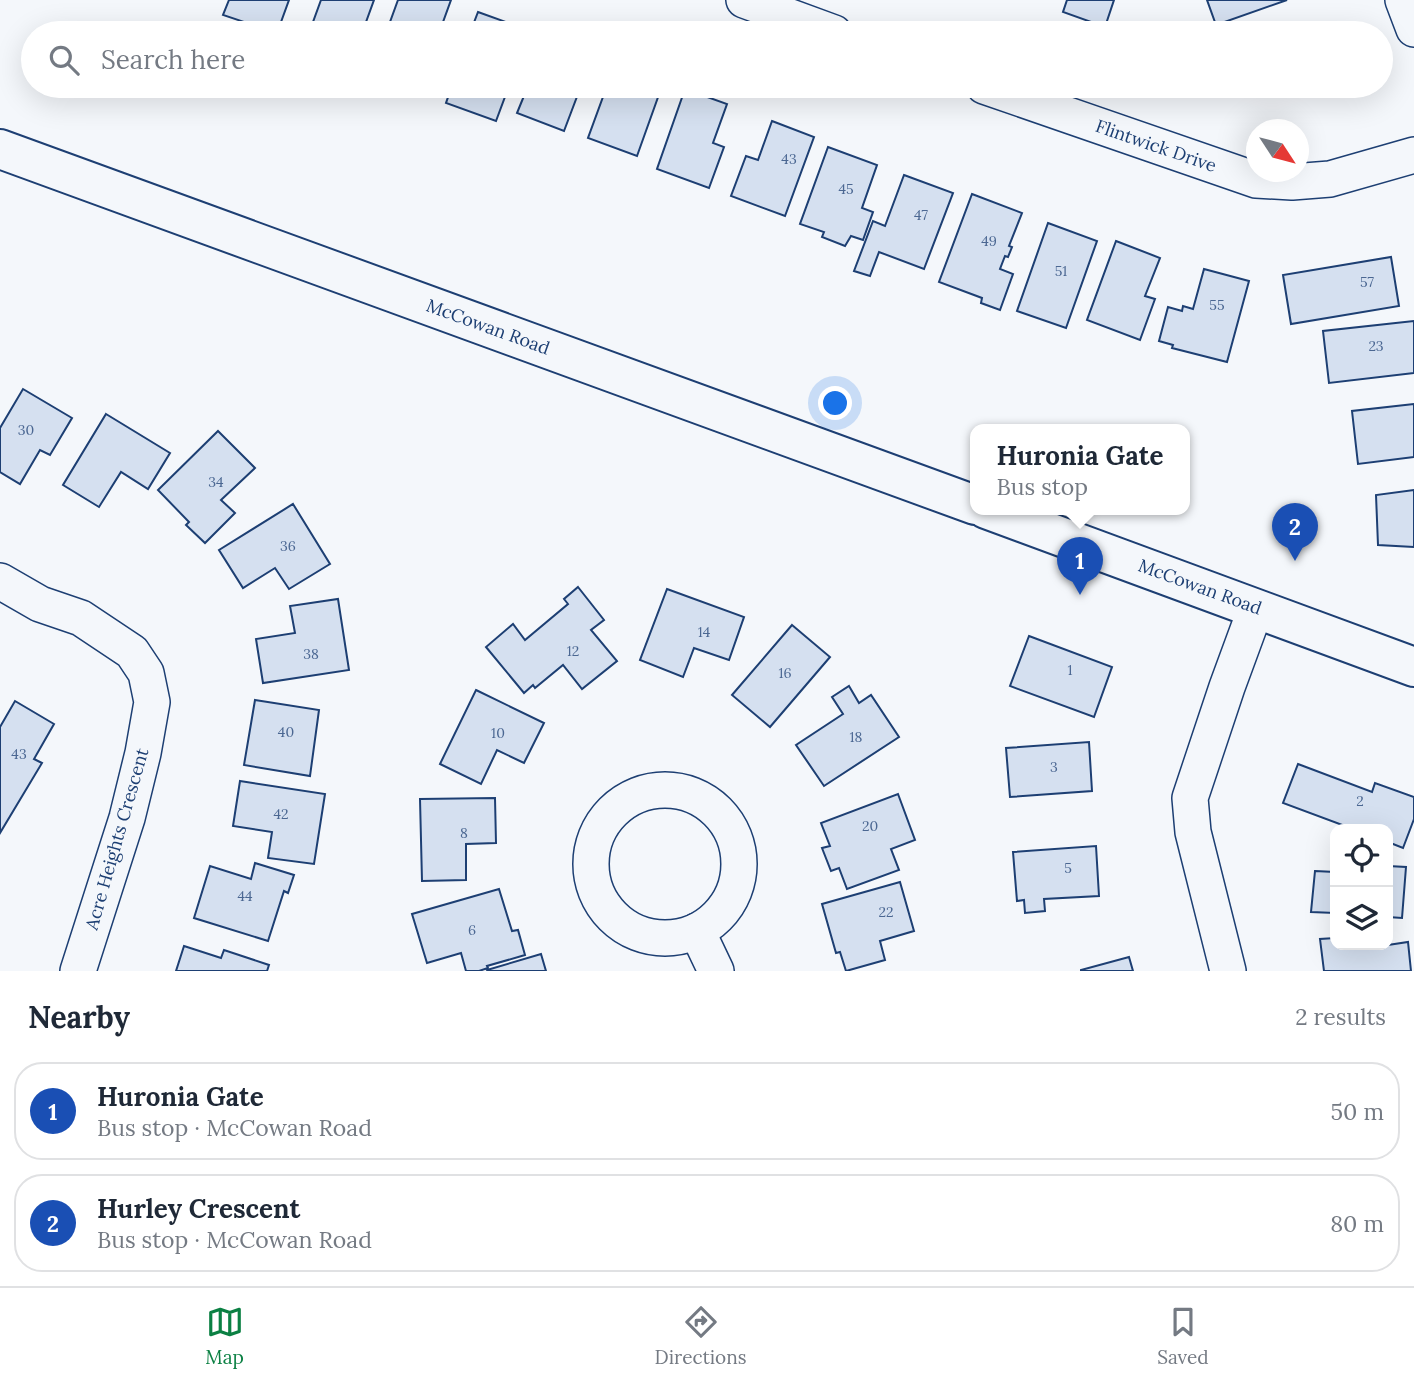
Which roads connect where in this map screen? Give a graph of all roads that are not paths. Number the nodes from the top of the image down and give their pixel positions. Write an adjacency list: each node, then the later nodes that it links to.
1 (744, 0): 3 (street)
2 (1404, 0): 4 (street)
3 (801, 21)
4 (1414, 29)
5 (1019, 98): 7 (street, Flintwick Drive)
6 (0, 149): 8 (main road, McCowan Road)
7 (1414, 155)
8 (970, 503)
9 (1002, 515): 11 (main road, McCowan Road)
10 (0, 581): 14 (street, Acre Heights Crescent)
11 (1256, 608): 12 (main road, McCowan Road); 16 (street)
12 (1414, 667)
13 (697, 931): 13 (street); 15 (street)
14 (78, 971)
15 (716, 971)
16 (1228, 971)

